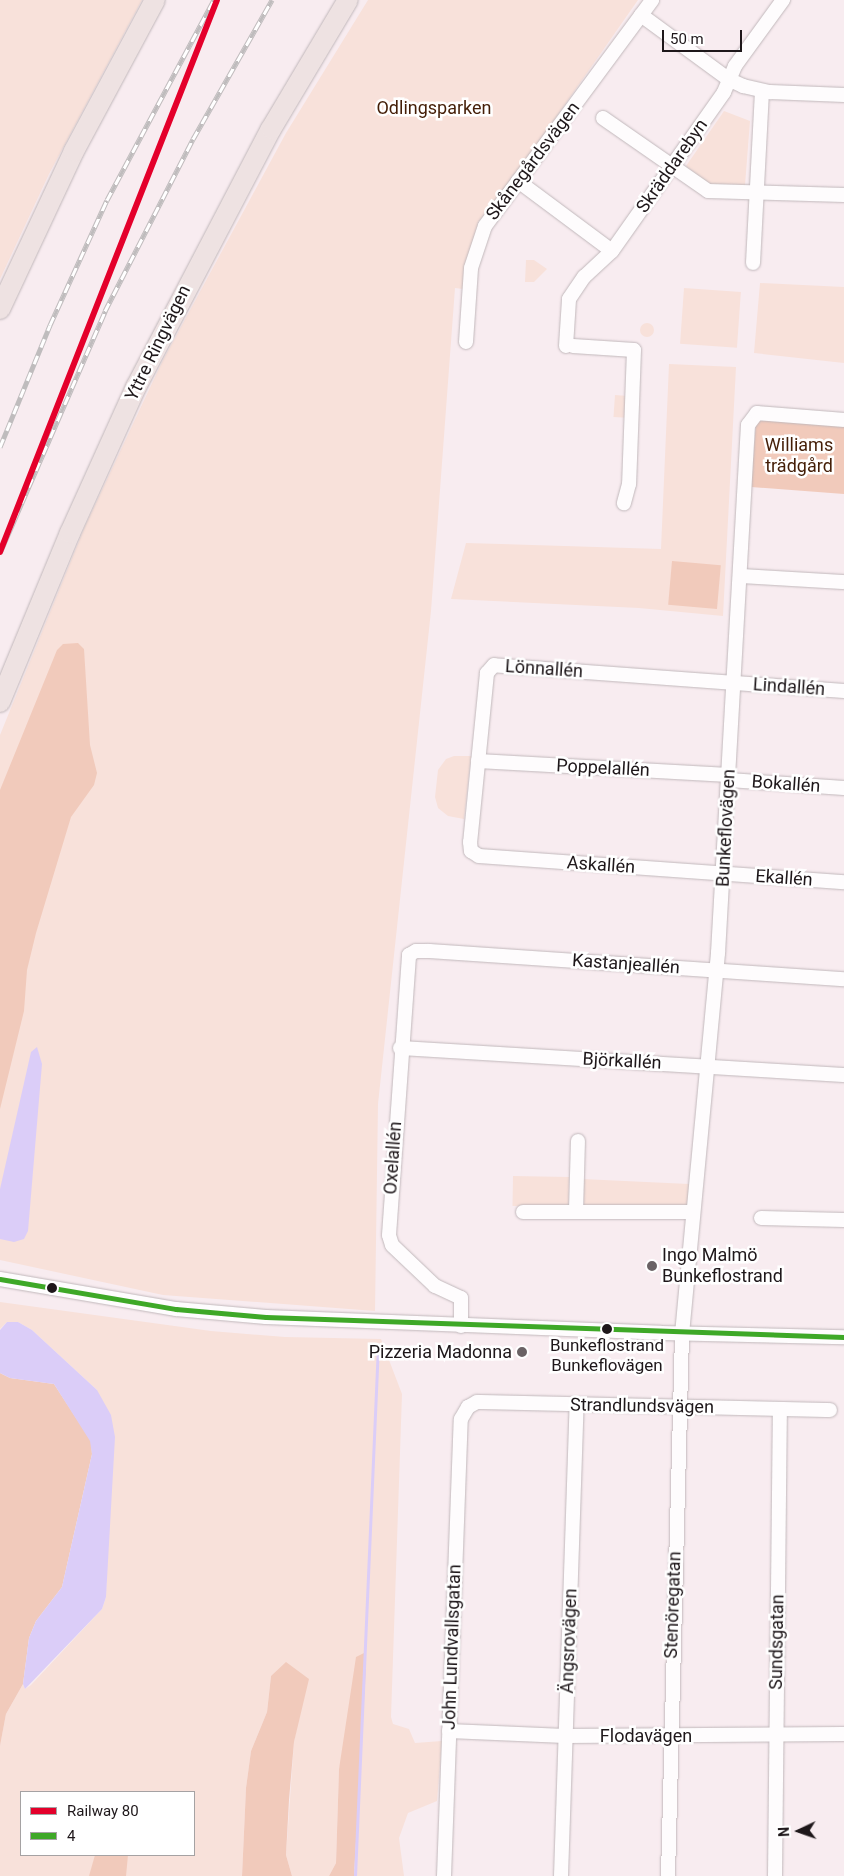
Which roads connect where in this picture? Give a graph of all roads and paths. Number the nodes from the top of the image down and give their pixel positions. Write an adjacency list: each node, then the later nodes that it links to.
1 (155, 0): 16 (highway)
2 (348, 0): 24 (highway, Yttre Ringvägen)
3 (652, 0): 5 (street, Skånegårdsvägen)
4 (783, 0): 6 (street, Skräddarebyn)
5 (641, 15): 6 (street); 11 (street, Skånegårdsvägen)
6 (728, 80): 7 (street); 10 (street, Skräddarebyn)
7 (762, 91): 8 (street); 12 (street)
8 (844, 95)
9 (603, 118): 10 (street)
10 (672, 167): 12 (street); 14 (street, Skräddarebyn)
11 (518, 181): 14 (street); 17 (street, Skånegårdsvägen)
12 (757, 193): 13 (street); 15 (street)
13 (844, 195)
14 (612, 251): 19 (street, Skräddarebyn)
15 (753, 263)
16 (0, 308)
17 (466, 342)
18 (844, 420): 20 (street, Bunkeflovägen)
19 (624, 503)
20 (740, 576): 21 (street); 22 (street, Bunkeflovägen)
21 (844, 582)
22 (733, 683): 23 (street, Lindallén); 25 (street, Lönnallén); 26 (street, Bunkeflovägen)
23 (844, 691)
24 (0, 702)
25 (478, 761): 26 (street, Poppelallén); 28 (street, Lönnallén)
26 (729, 778): 27 (street, Bokallén); 29 (street, Bunkeflovägen)
27 (844, 788)
28 (479, 856): 29 (street, Askallén)
29 (724, 873): 30 (street, Ekallén); 32 (street, Bunkeflovägen)
30 (844, 882)
31 (409, 955): 32 (street, Kastanjeallén); 34 (street, Oxelallén)
32 (717, 970): 33 (street, Kastanjeallén); 35 (street, Bunkeflovägen)
33 (844, 979)
34 (400, 1048): 35 (street, Björkallén); 44 (street, Oxelallén)
35 (707, 1065): 36 (street, Björkallén); 40 (street, Bunkeflovägen)
36 (844, 1075)
37 (578, 1141): 38 (street)
38 (576, 1211): 39 (street); 40 (street)
39 (523, 1212)
40 (693, 1212): 45 (street, Bunkeflovägen)
41 (761, 1218): 42 (street)
42 (844, 1220)
43 (0, 1279): 44 (street)
44 (461, 1326): 45 (street)
45 (682, 1334): 46 (street); 48 (street, Stenöregatan)
46 (844, 1336)
47 (577, 1405): 48 (street, Strandlundsvägen); 51 (street, Strandlundsvägen); 54 (street, Ängsrovägen)
48 (679, 1408): 49 (street, Strandlundsvägen); 56 (street, Stenöregatan)
49 (780, 1408): 50 (street, Strandlundsvägen); 55 (street, Sundsgatan)
50 (830, 1410)
51 (461, 1419): 52 (street, John Lundvallsgatan)
52 (448, 1731): 54 (street, Flodavägen); 57 (street, John Lundvallsgatan)
53 (844, 1734): 55 (street, Flodavägen)
54 (565, 1736): 56 (street, Flodavägen); 58 (street, Ängsrovägen)
55 (775, 1736): 56 (street, Flodavägen); 60 (street, Sundsgatan)
56 (670, 1737): 59 (street, Stenöregatan)
57 (444, 1876)
58 (561, 1876)
59 (668, 1876)
60 (776, 1876)

